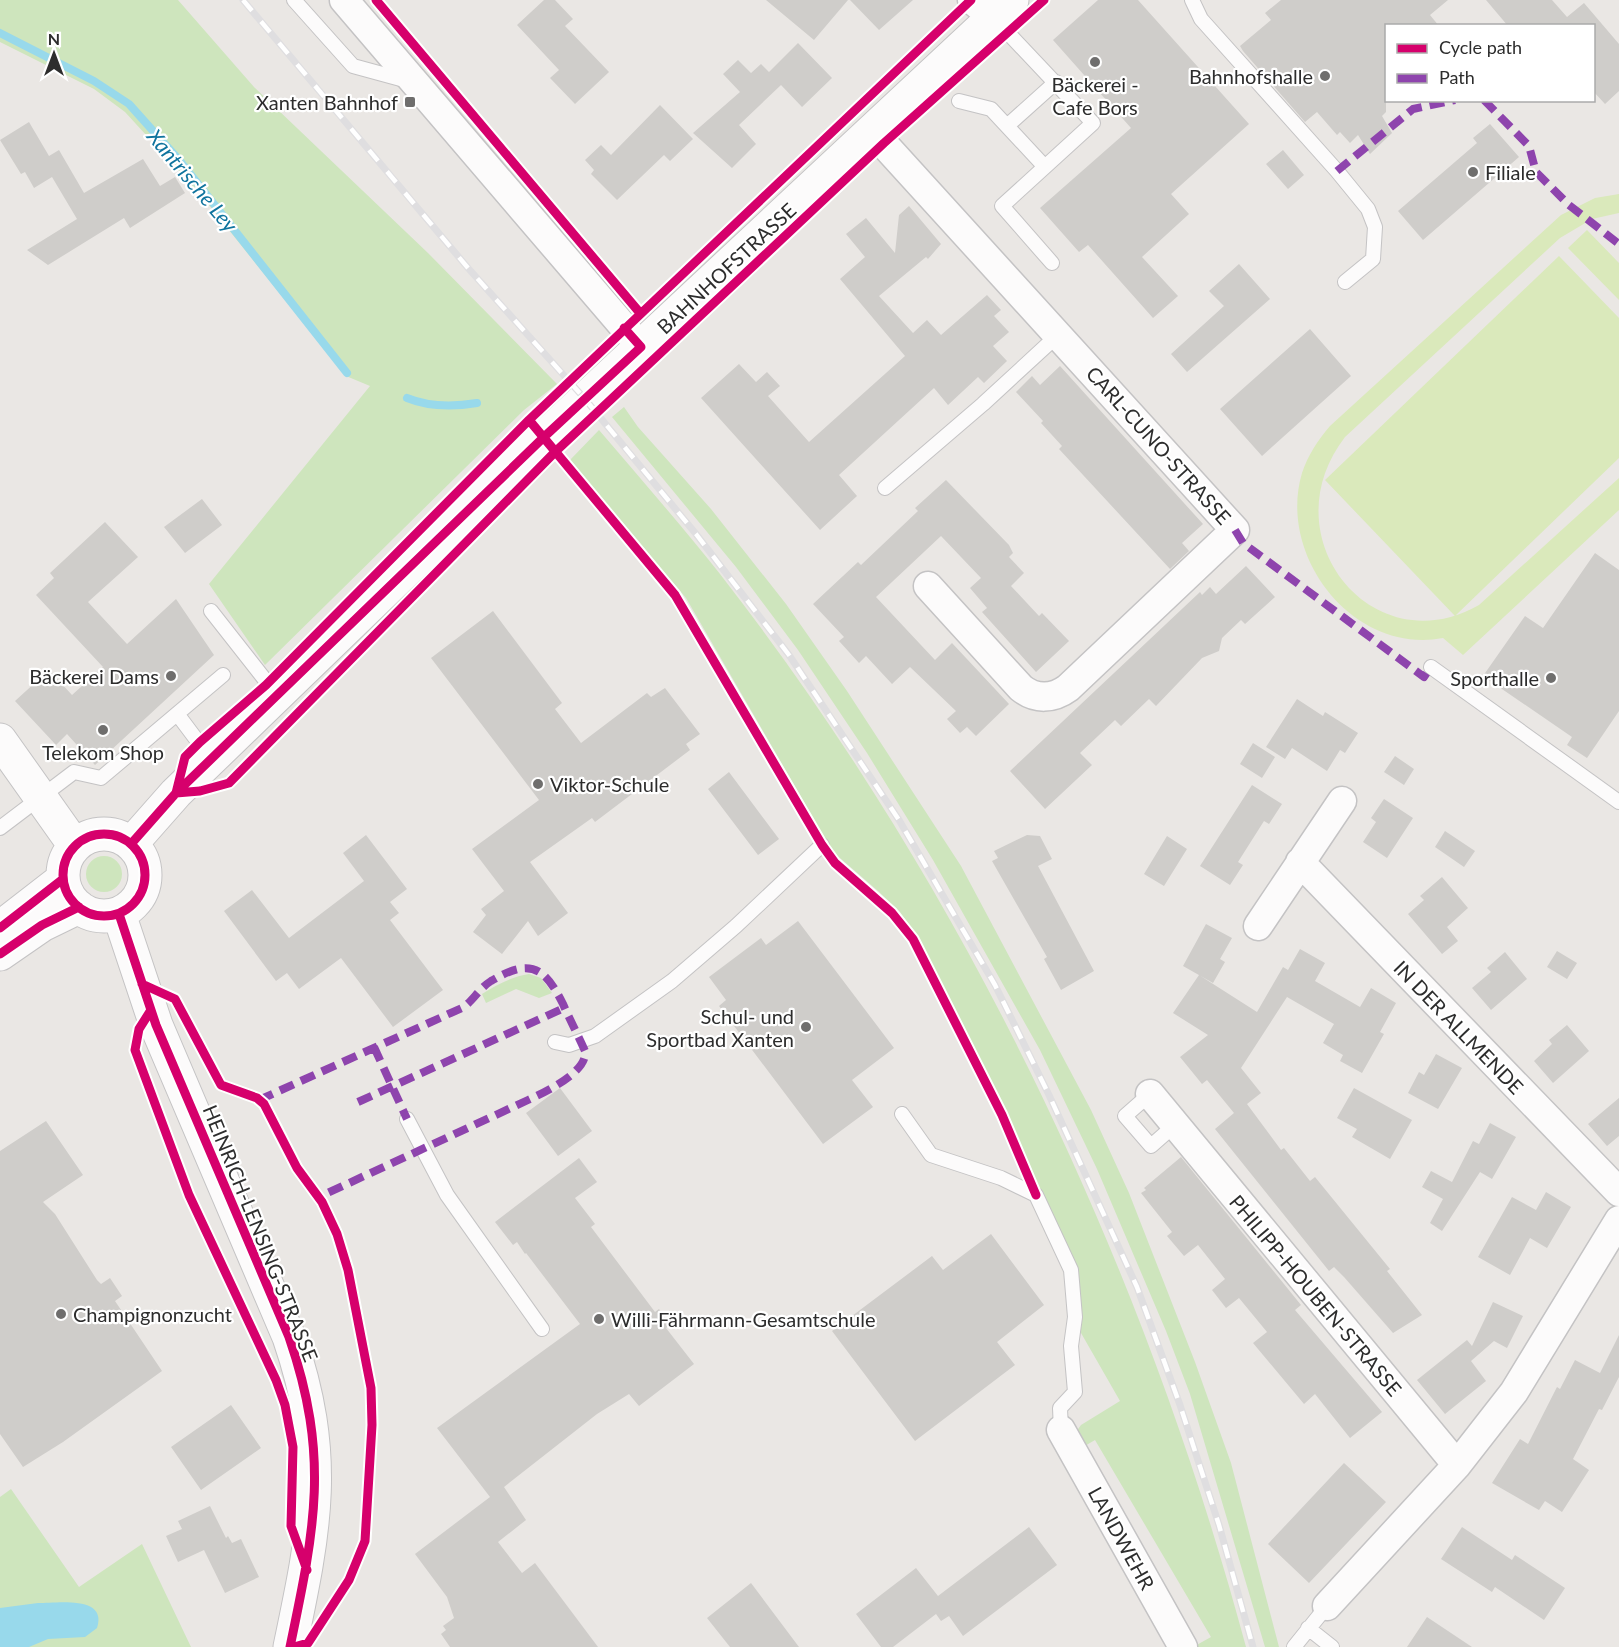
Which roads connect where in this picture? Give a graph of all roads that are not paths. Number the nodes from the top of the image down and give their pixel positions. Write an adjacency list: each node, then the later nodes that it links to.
1 (294, 0): 6 (lane)
2 (344, 0): 6 (street, BAHNHOFSTRASSE)
3 (1192, 0): 12 (lane)
4 (992, 6): 5 (lane); 9 (street, BAHNHOFSTRASSE)
5 (1056, 82): 8 (lane); 10 (lane)
6 (415, 83): 14 (street, BAHNHOFSTRASSE)
7 (959, 101): 8 (lane)
8 (1007, 126): 10 (lane)
9 (872, 131): 13 (street, CARL-CUNO-STRASSE); 14 (street, BAHNHOFSTRASSE)
10 (1045, 166): 11 (lane)
11 (1052, 263)
12 (1346, 282)
13 (1059, 334): 15 (lane); 16 (street, CARL-CUNO-STRASSE)
14 (641, 347): 20 (street)
15 (885, 488)
16 (928, 586)
17 (211, 611): 20 (lane)
18 (1431, 668): 26 (lane)
19 (223, 675): 21 (lane)
20 (278, 697): 23 (street)
21 (178, 715): 23 (lane); 24 (lane)
22 (0, 740): 24 (street)
23 (213, 760): 28 (street)
24 (42, 798): 27 (lane); 30 (street)
25 (1342, 801): 31 (street)
26 (1619, 802)
27 (0, 828)
28 (131, 844): 30 (street); 34 (street)
29 (822, 845): 38 (lane)
30 (75, 846): 32 (street)
31 (1300, 862): 35 (street); 42 (street, IN DER ALLMENDE)
32 (63, 879): 33 (street); 36 (street)
33 (79, 907): 34 (street); 37 (street)
34 (118, 914): 49 (street, HEINRICH-LENSING-STRASSE)
35 (1258, 926)
36 (0, 928)
37 (0, 954)
38 (555, 1042)
39 (1150, 1094): 46 (street, PHILIPP-HOUBEN-STRASSE)
40 (902, 1114): 45 (lane)
41 (407, 1119): 44 (lane)
42 (1619, 1192)
43 (1619, 1220): 46 (street)
44 (542, 1329)
45 (1061, 1430): 50 (street, LANDWEHR)
46 (1457, 1465): 47 (street)
47 (1327, 1606): 48 (lane)
48 (1308, 1628): 51 (lane); 52 (lane)
49 (290, 1647)
50 (1183, 1647)
51 (1294, 1647)
52 (1332, 1647)

